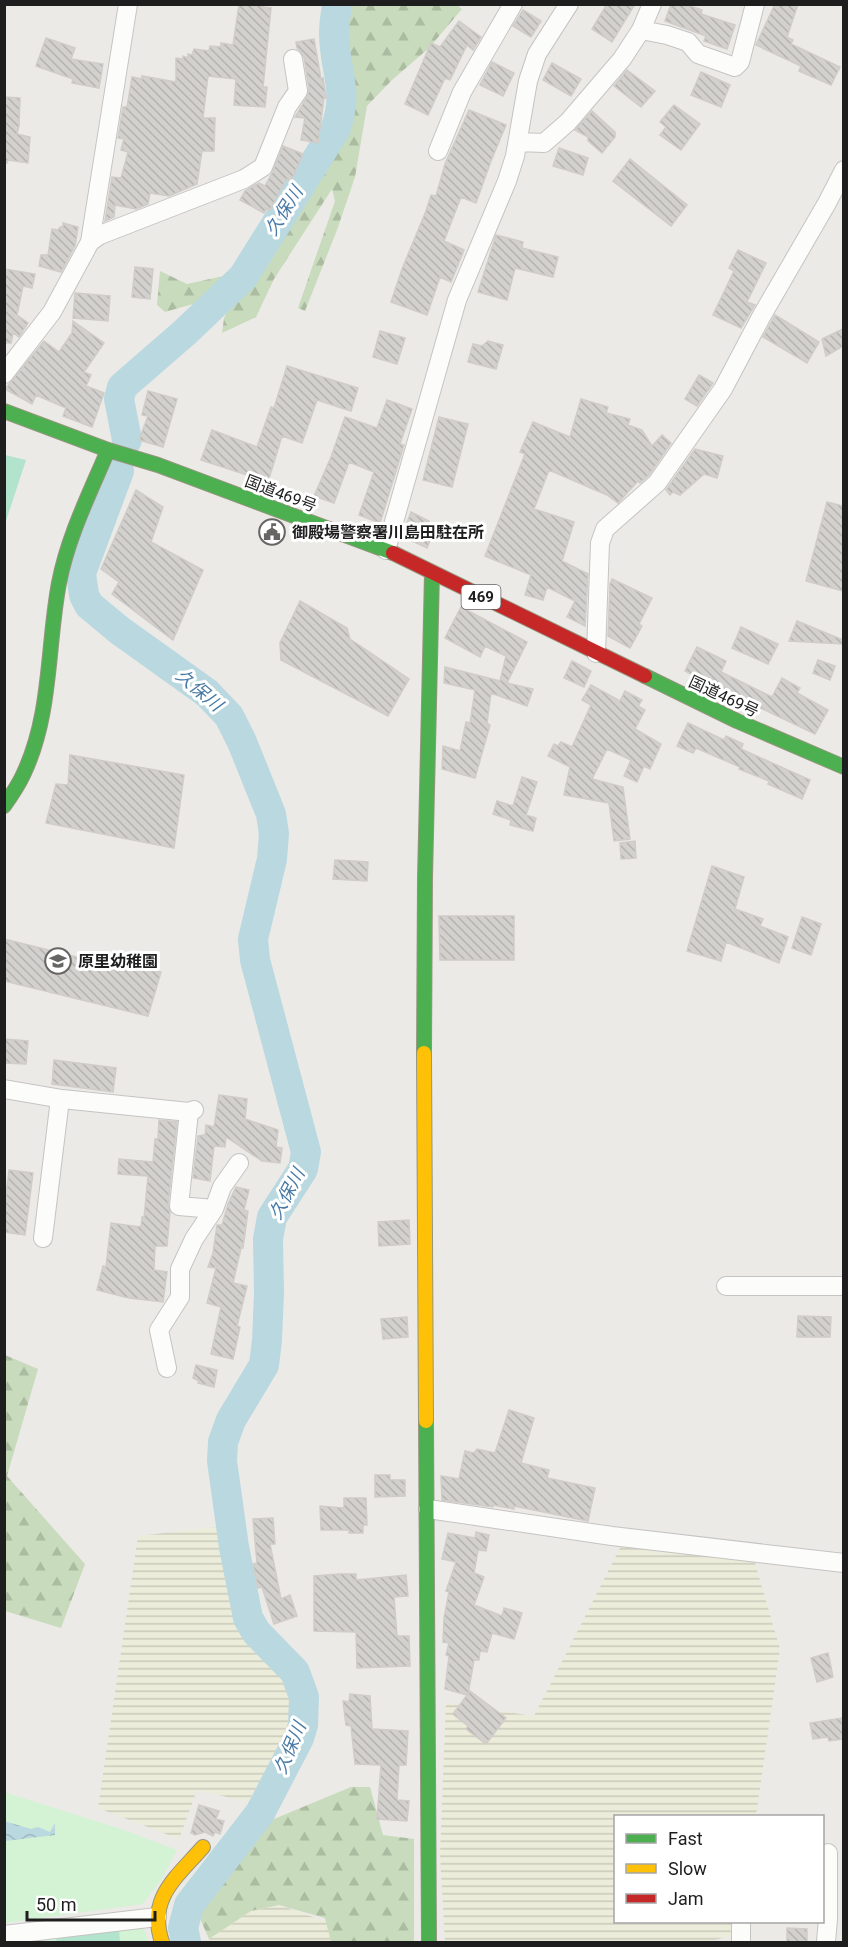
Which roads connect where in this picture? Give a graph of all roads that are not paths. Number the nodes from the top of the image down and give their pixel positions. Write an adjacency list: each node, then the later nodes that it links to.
1 (128, 4): 11 (street)
2 (513, 4): 9 (street)
3 (569, 4): 8 (street)
4 (652, 4): 6 (street)
5 (755, 4): 6 (street)
6 (641, 30): 8 (street)
7 (293, 59): 11 (street)
8 (519, 142): 15 (street)
9 (438, 151)
10 (843, 170): 17 (street)
11 (90, 242): 12 (street)
12 (4, 374)
13 (4, 411): 14 (main road, 国道469号)
14 (108, 450): 15 (main road, 国道469号 / 469); 19 (main road)
15 (386, 550): 16 (main road, 国道469号 / 469)
16 (432, 573): 17 (main road, 国道469号 / 469); 28 (main road)
17 (596, 653): 18 (main road, 国道469号 / 469)
18 (843, 767)
19 (5, 804)
20 (4, 1089): 21 (street)
21 (60, 1099): 23 (street); 24 (street)
22 (238, 1163): 23 (street)
23 (214, 1209): 27 (street)
24 (43, 1238)
25 (726, 1286): 26 (street)
26 (843, 1286)
27 (167, 1368)
28 (428, 1509): 29 (street); 37 (main road)
29 (843, 1563)
30 (203, 1847): 32 (main road)
31 (828, 1853): 33 (street)
32 (157, 1917): 35 (street); 36 (main road)
33 (831, 1919): 39 (street)
34 (741, 1923): 38 (street)
35 (4, 1935)
36 (162, 1942)
37 (429, 1942)
38 (741, 1942)
39 (826, 1942)

